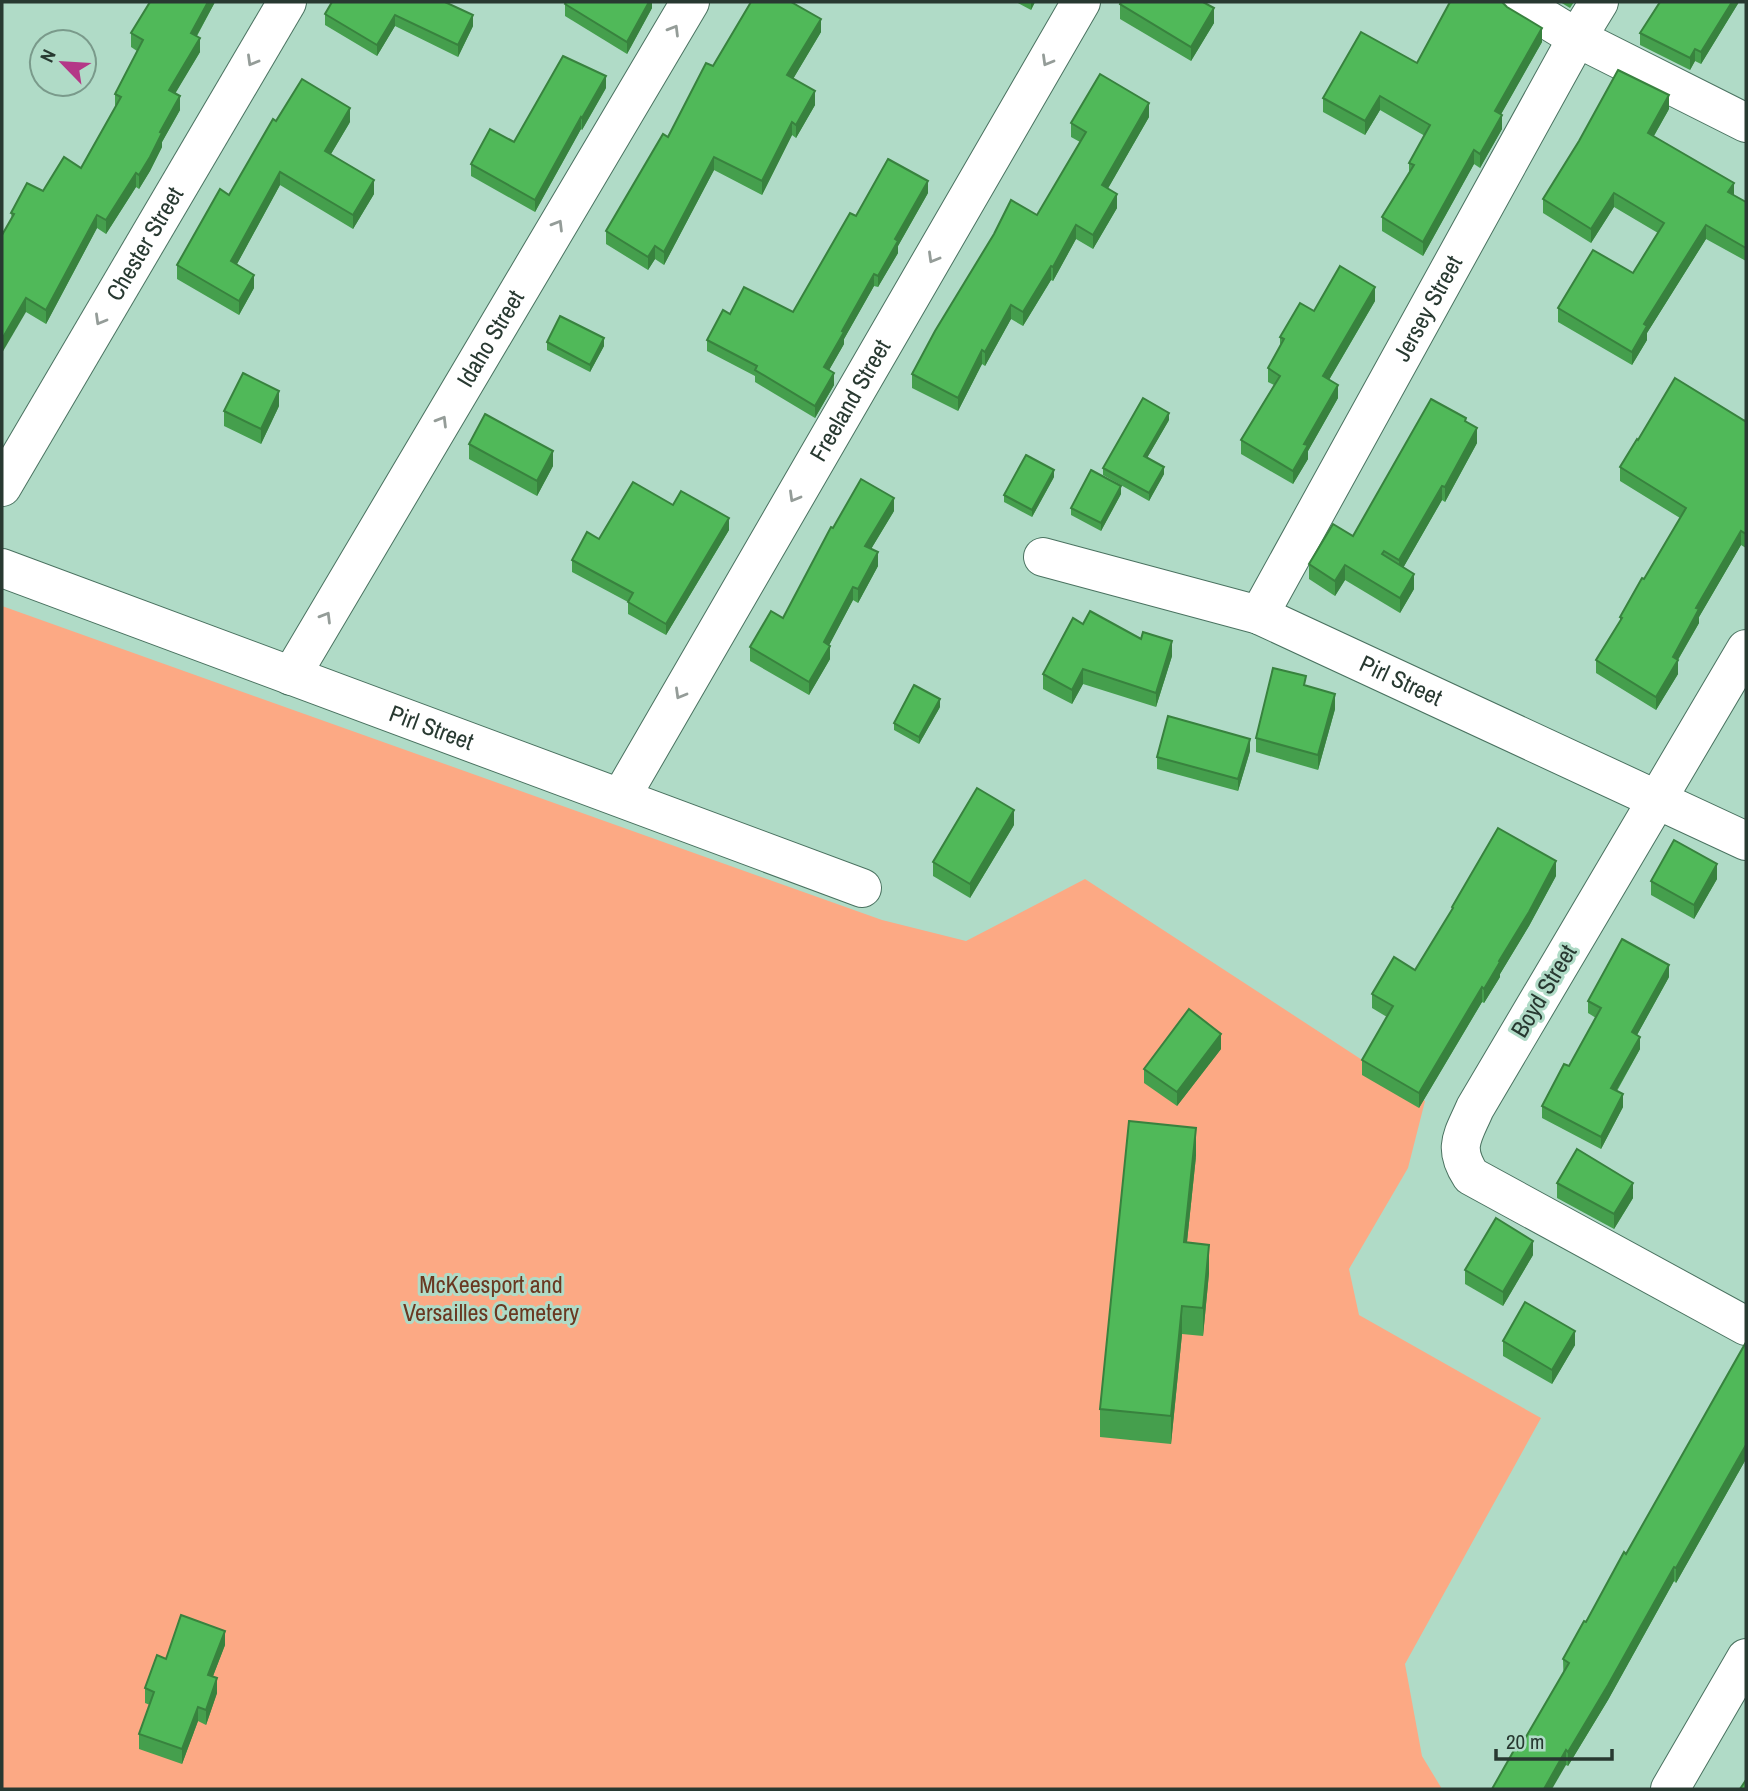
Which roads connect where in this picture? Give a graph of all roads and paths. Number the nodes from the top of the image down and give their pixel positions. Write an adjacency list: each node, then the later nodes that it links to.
1 (287, 2): 8 (street, Chester Street, one-way to 8)
2 (690, 2): 13 (street, Idaho Street, one-way to 2)
3 (1081, 2): 14 (street, Freeland Street, one-way to 14)
4 (1518, 2): 6 (street)
5 (1599, 2): 6 (street, Jersey Street)
6 (1577, 38): 7 (street); 11 (street, Jersey Street)
7 (1746, 123)
8 (2, 486)
9 (1043, 558): 11 (street, Pirl Street)
10 (2, 568): 13 (street, Pirl Street)
11 (1259, 615): 15 (street, Pirl Street)
12 (1746, 649): 15 (street, Boyd Street)
13 (291, 676): 14 (street, Pirl Street)
14 (621, 797): 17 (street, Pirl Street)
15 (1658, 799): 16 (street, Pirl Street); 18 (street, Boyd Street)
16 (1746, 841)
17 (862, 888)
18 (1746, 1326)
19 (1746, 1658): 20 (street)
20 (1670, 1789)

